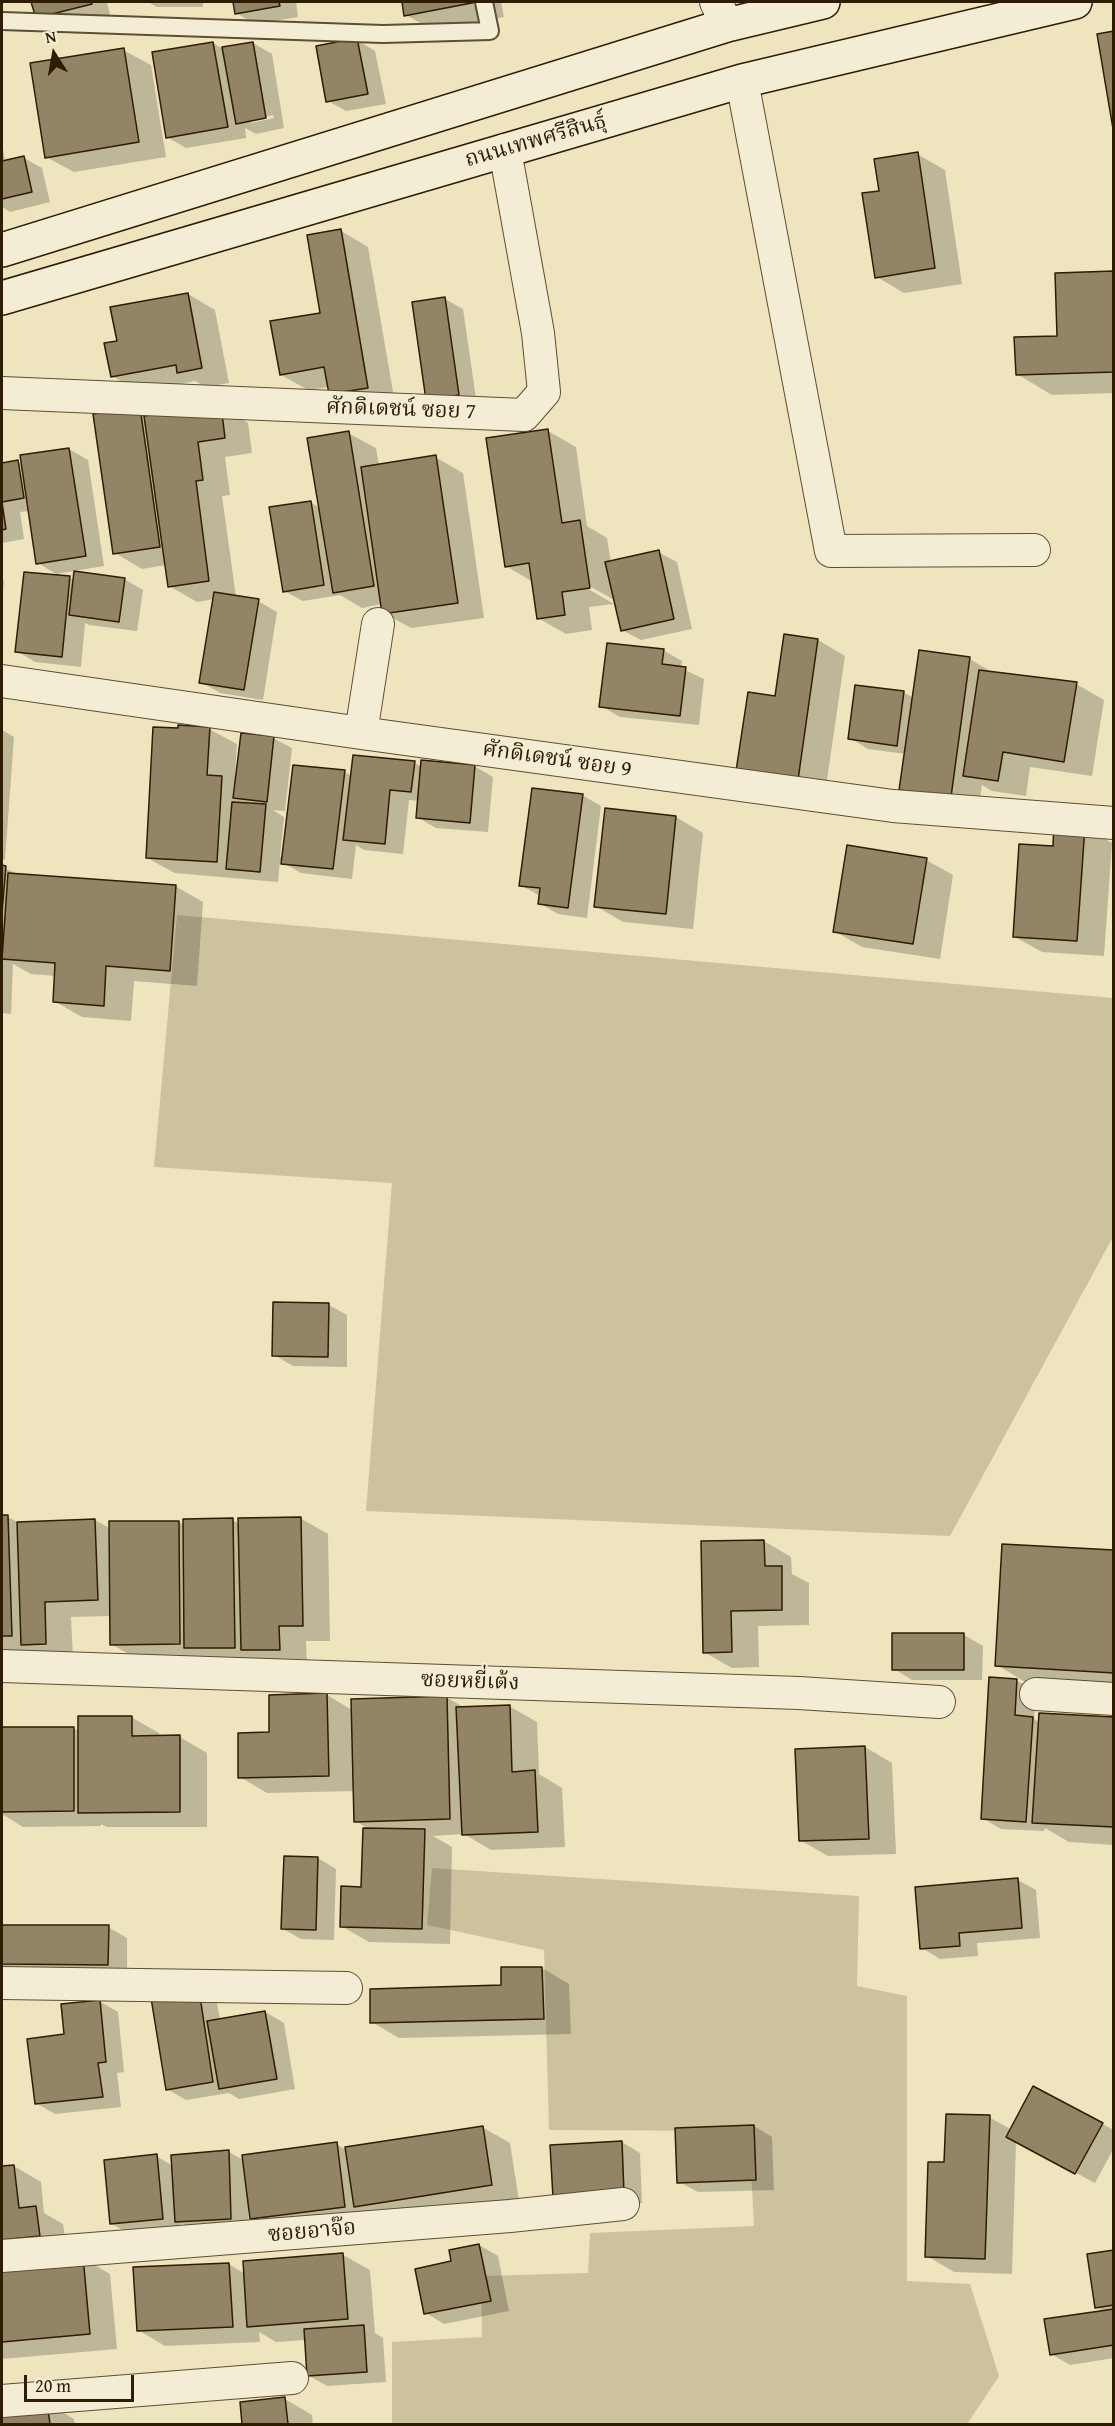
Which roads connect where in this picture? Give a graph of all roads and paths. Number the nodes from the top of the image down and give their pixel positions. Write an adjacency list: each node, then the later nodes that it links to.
1 (484, 2): 5 (lane)
2 (823, 2): 4 (main road)
3 (1075, 2): 6 (main road, ถนนเทพศรีสินธุ์)
4 (722, 13): 8 (main road)
5 (2, 21)
6 (742, 81): 7 (main road, ถนนเทพศรีสินธุ์); 11 (street)
7 (505, 150): 9 (main road, ถนนเทพศรีสินธุ์); 10 (street, ศักดิเดชน์ ซอย 7)
8 (2, 250)
9 (2, 298)
10 (2, 393)
11 (1034, 550)
12 (378, 624): 14 (street)
13 (2, 681): 14 (street, ศักดิเดชน์ ซอย 9)
14 (361, 733): 15 (street, ศักดิเดชน์ ซอย 9)
15 (1113, 823)
16 (2, 1666): 19 (street, ซอยหยี่เต้ง)
17 (1036, 1694): 18 (street)
18 (1113, 1699)
19 (939, 1702)
20 (2, 1983): 21 (street)
21 (346, 1988)
22 (623, 2204): 23 (street, ซอยอาจ๊อ)
23 (2, 2256)
24 (292, 2378): 25 (street)
25 (2, 2401)

